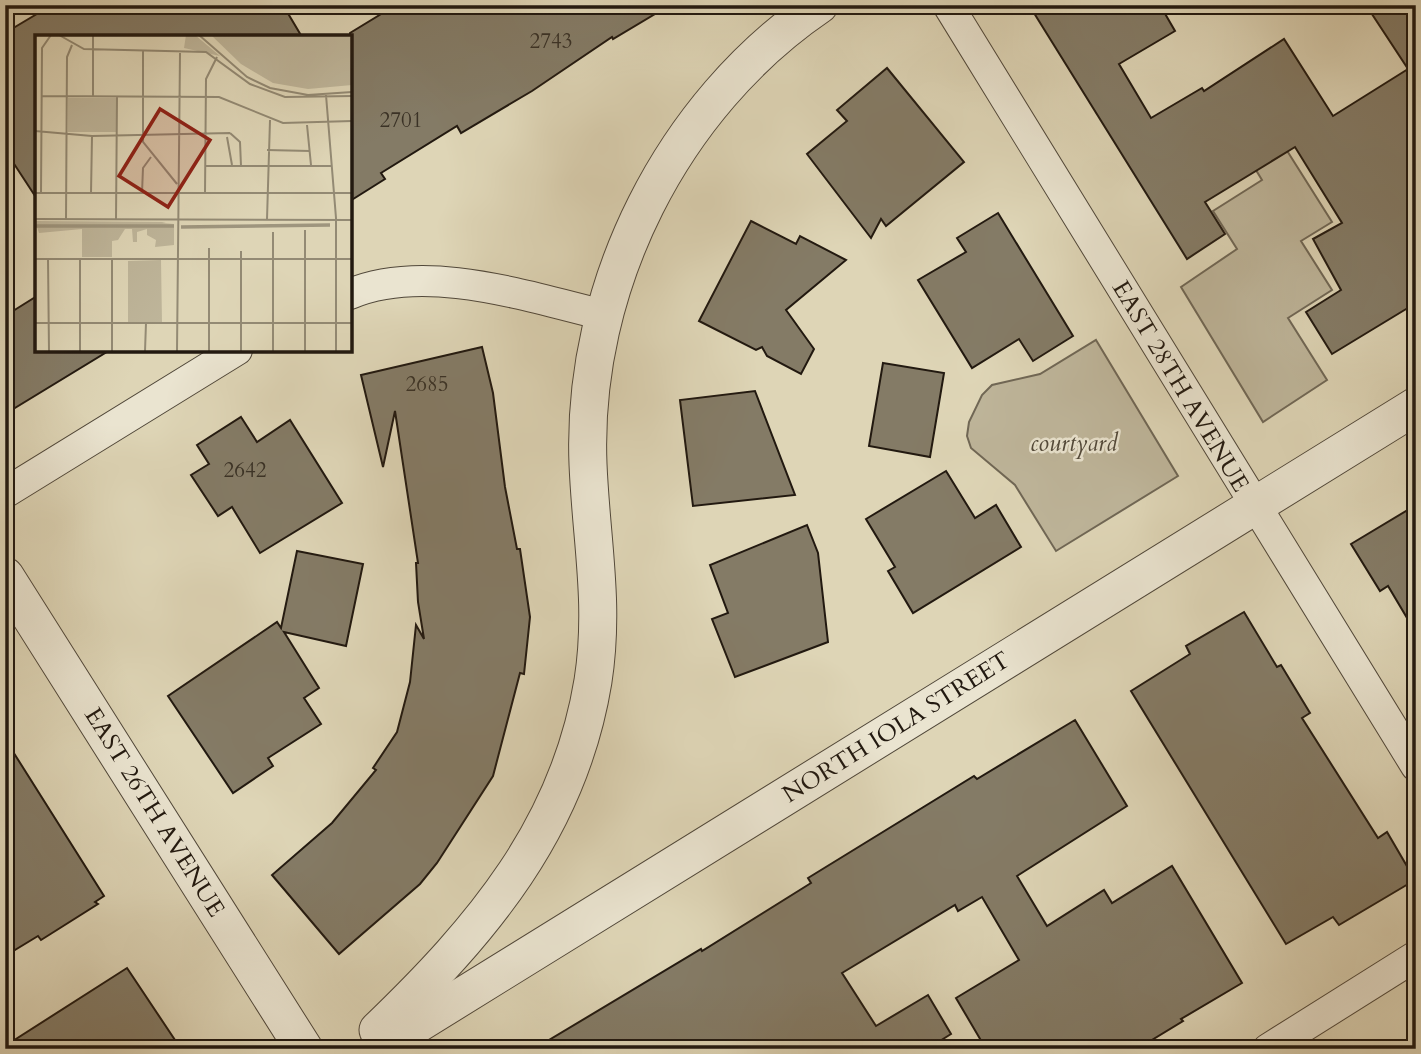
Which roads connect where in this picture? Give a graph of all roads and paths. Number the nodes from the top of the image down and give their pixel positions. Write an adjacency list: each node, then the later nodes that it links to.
1 (819, 5): 4 (street)
2 (947, 5): 8 (street, EAST 28TH AVENUE)
3 (352, 293): 4 (street)
4 (604, 315): 13 (street)
5 (234, 352): 7 (street)
6 (1416, 406): 8 (street, NORTH IOLA STREET)
7 (5, 492)
8 (1254, 506): 10 (street, EAST 28TH AVENUE); 14 (street, NORTH IOLA STREET)
9 (5, 576): 12 (street, EAST 26TH AVENUE)
10 (1416, 766)
11 (1416, 956): 15 (street)
12 (304, 1049)
13 (358, 1049)
14 (377, 1049)
15 (1268, 1049)

